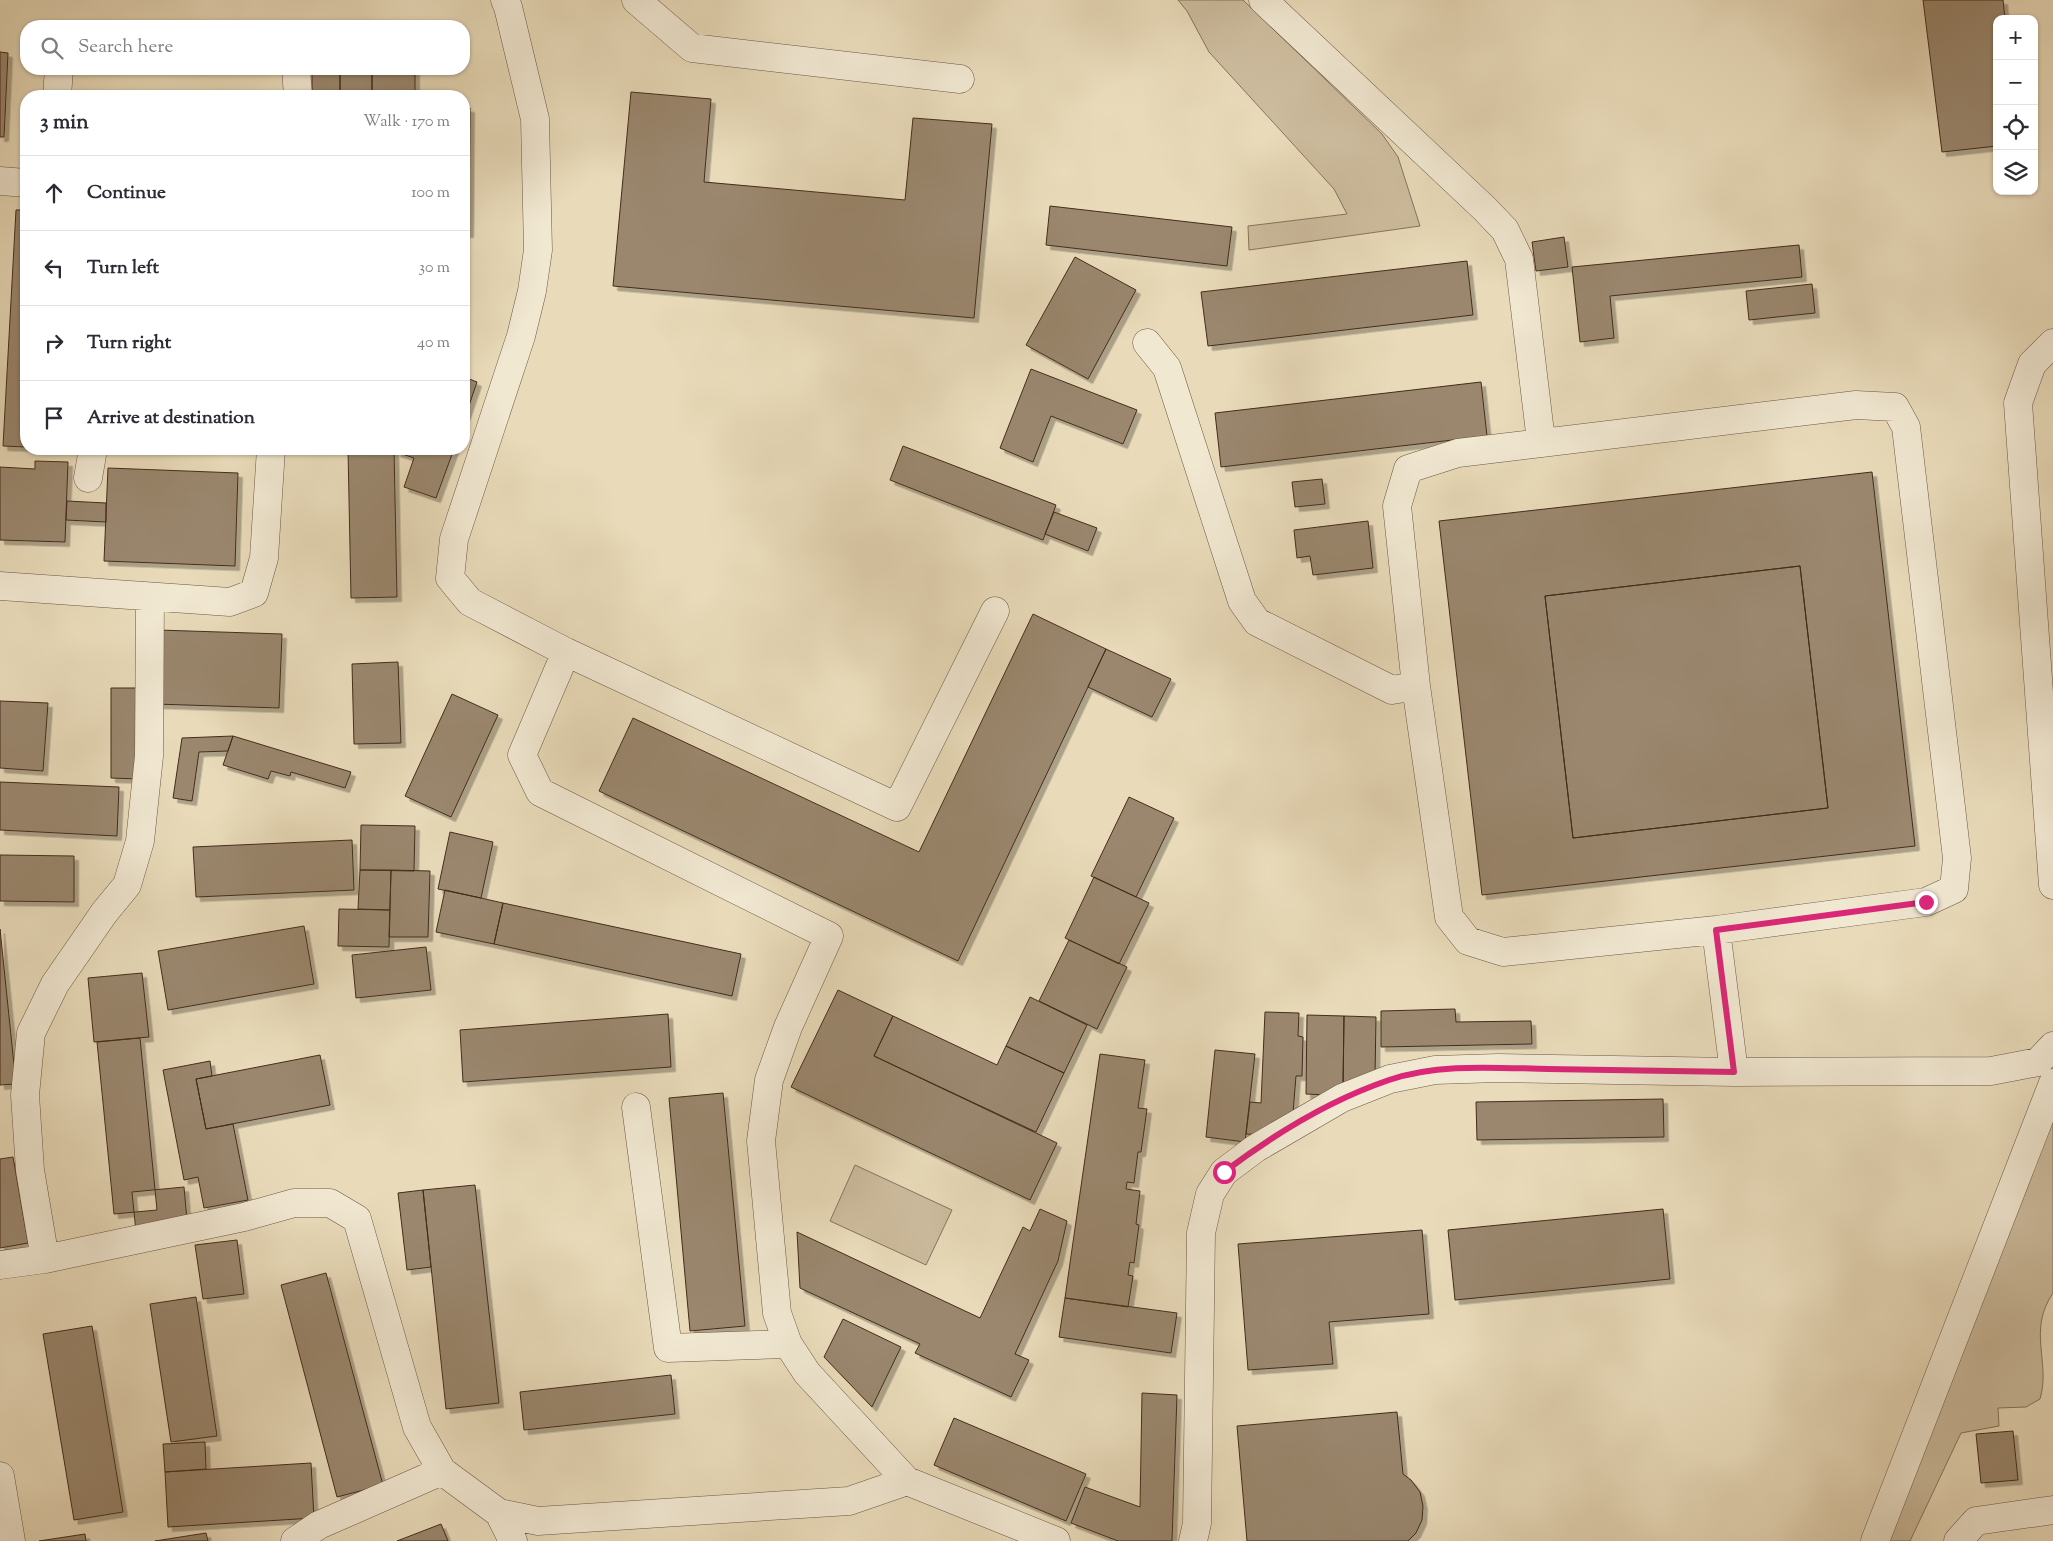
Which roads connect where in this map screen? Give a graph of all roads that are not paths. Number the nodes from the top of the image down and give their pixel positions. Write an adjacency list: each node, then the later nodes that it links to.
1 (505, 0): 20 (street)
2 (636, 0): 6 (street)
3 (1263, 0): 13 (street)
4 (59, 75): 7 (street)
5 (296, 75): 8 (street)
6 (960, 79)
7 (58, 90)
8 (298, 90)
9 (0, 181): 10 (street)
10 (20, 183)
11 (2053, 342): 22 (street)
12 (1147, 343): 21 (street)
13 (1541, 441): 21 (street); 23 (street)
14 (92, 455): 16 (street)
15 (271, 455): 18 (street)
16 (88, 478)
17 (0, 586): 18 (street)
18 (150, 598): 28 (street)
19 (995, 611): 20 (street)
20 (566, 652): 30 (street)
21 (1416, 686): 23 (street)
22 (2053, 885)
23 (1716, 930): 25 (street)
24 (2053, 1046): 25 (street)
25 (1734, 1072): 40 (street)
26 (2053, 1084): 41 (street)
27 (636, 1107): 30 (street)
28 (45, 1259): 29 (street); 31 (street)
29 (0, 1264)
30 (788, 1344): 33 (street)
31 (442, 1471): 35 (street); 37 (street)
32 (0, 1476): 36 (street)
33 (907, 1481): 35 (street); 39 (street)
34 (2053, 1510): 42 (street)
35 (499, 1513): 38 (street)
36 (11, 1541)
37 (295, 1541)
38 (513, 1541)
39 (1056, 1541)
40 (1193, 1541)
41 (1875, 1541)
42 (1958, 1541)

